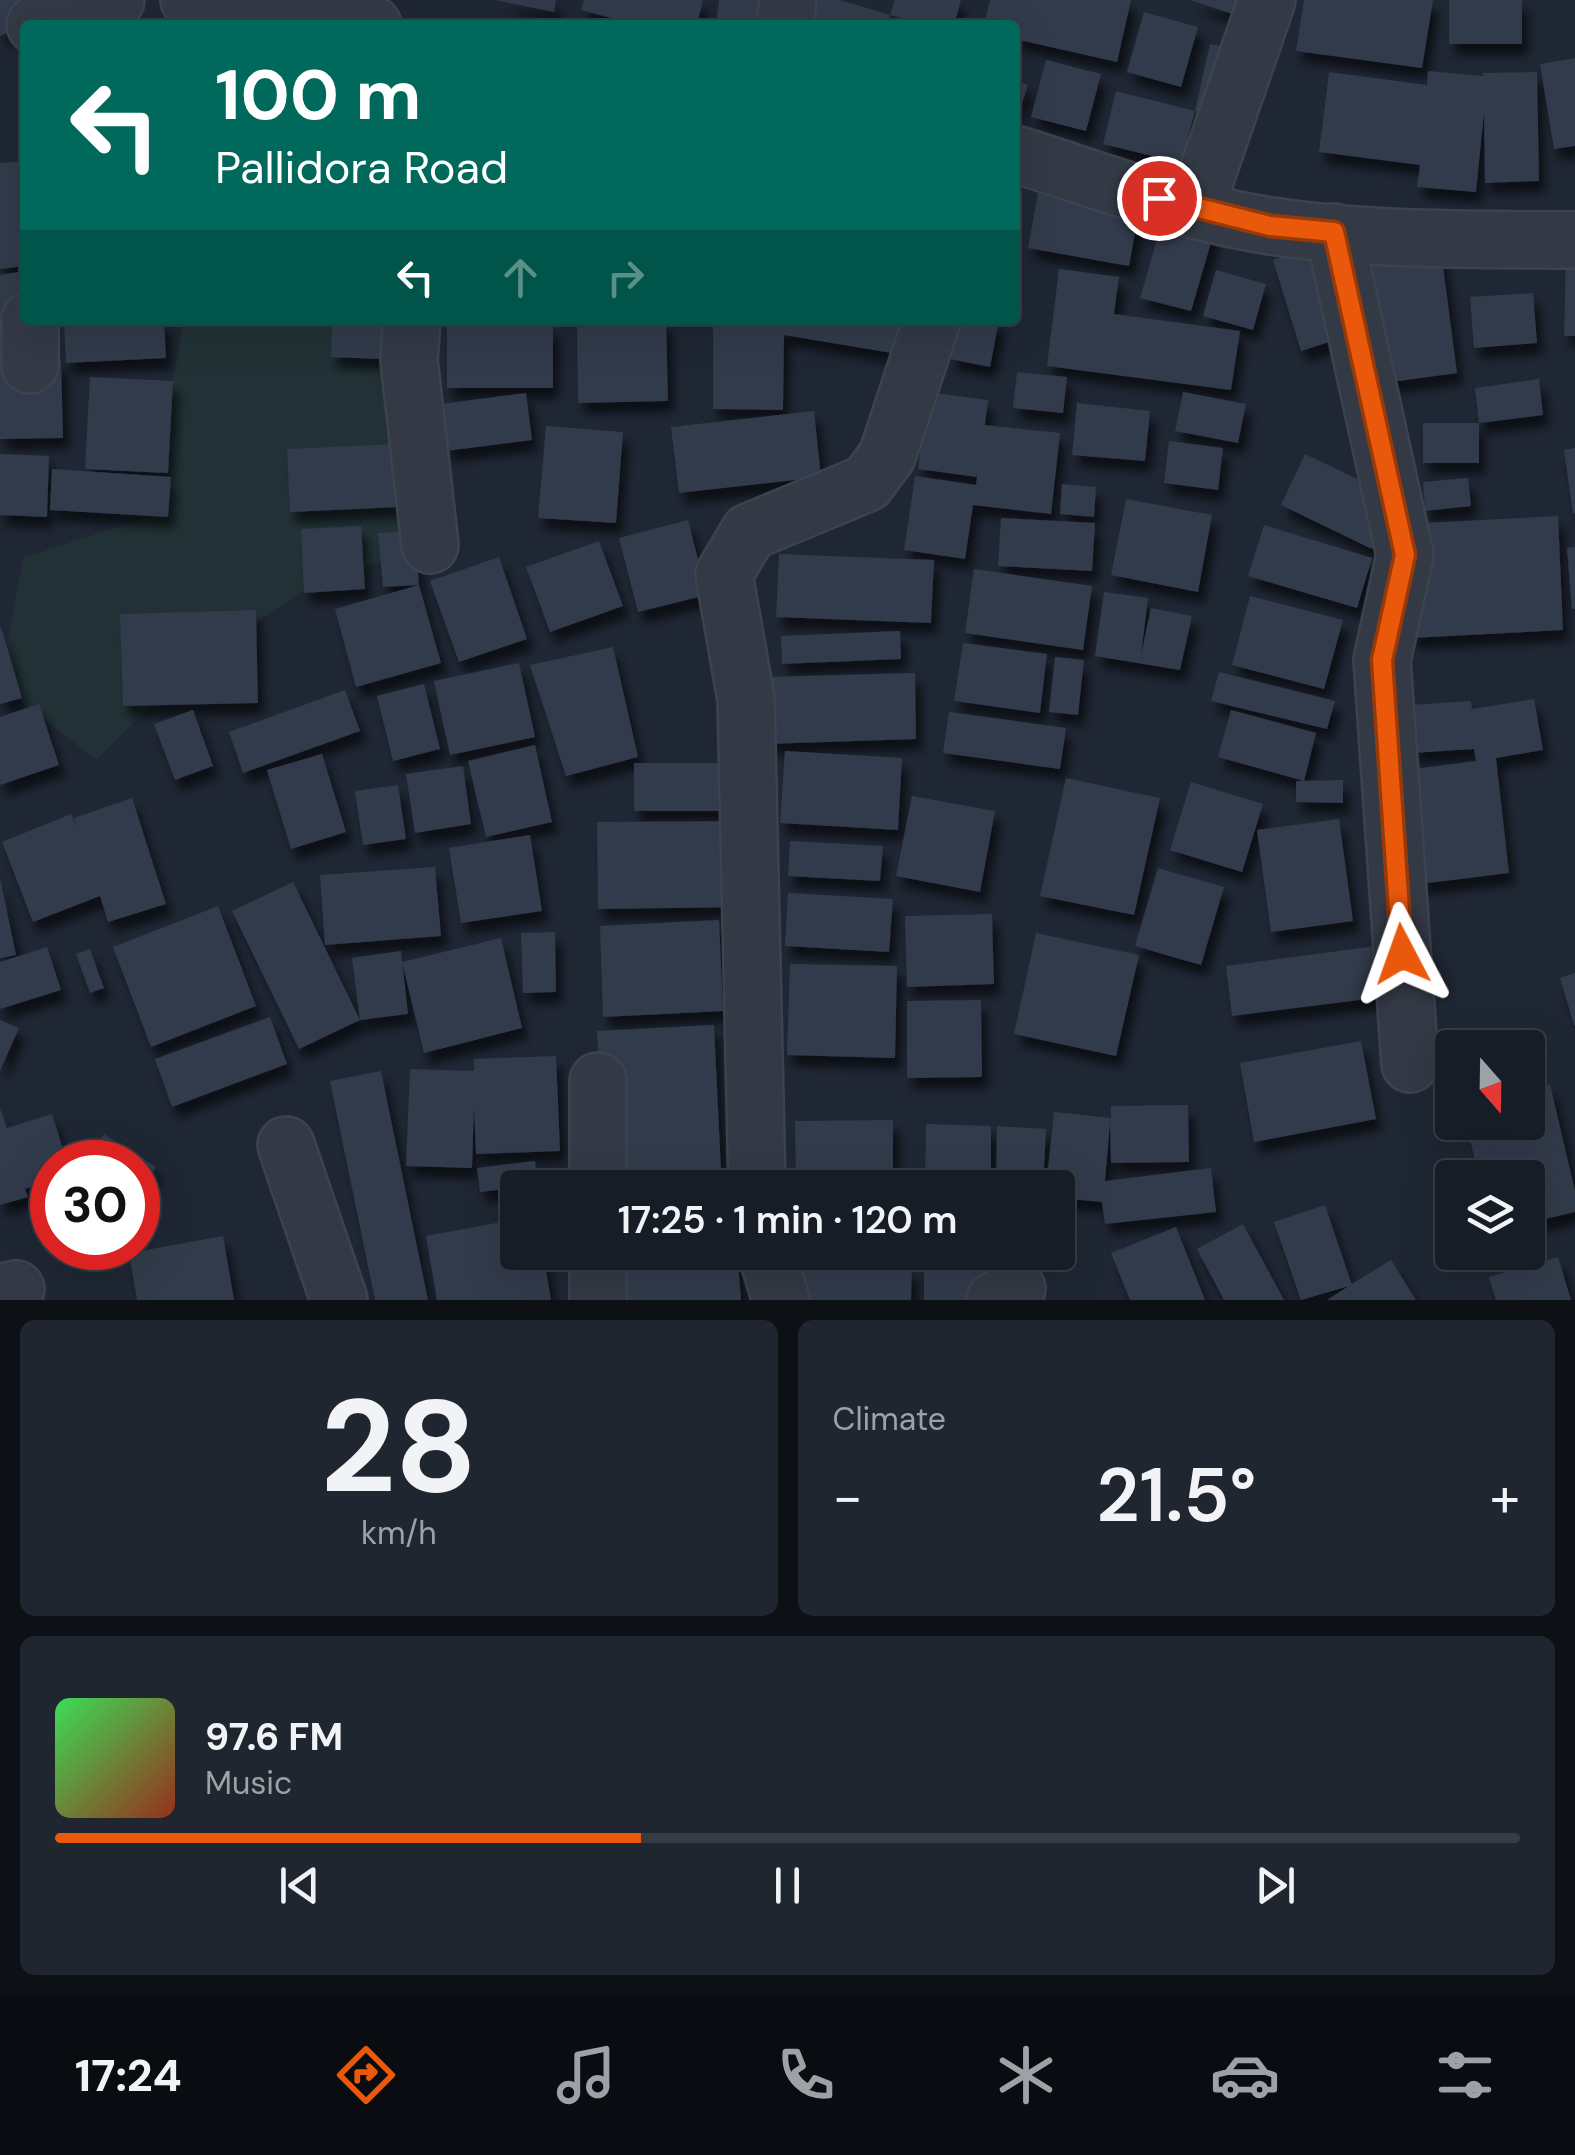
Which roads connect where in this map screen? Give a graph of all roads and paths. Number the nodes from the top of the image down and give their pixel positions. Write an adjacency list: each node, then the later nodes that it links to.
1 (116, 0): 4 (street)
2 (189, 0): 5 (street)
3 (1267, 0): 7 (street)
4 (53, 20)
5 (292, 20)
6 (1020, 156): 7 (street)
7 (1196, 210): 8 (street)
8 (1334, 232): 9 (street); 13 (street)
9 (1575, 240)
10 (412, 325): 12 (street)
11 (930, 325): 17 (street)
12 (430, 545)
13 (1410, 1064)
14 (598, 1082): 16 (street)
15 (286, 1145): 20 (street)
16 (598, 1170)
17 (757, 1170)
18 (598, 1270): 21 (street)
19 (772, 1270): 22 (street)
20 (339, 1300)
21 (598, 1300)
22 (781, 1300)

